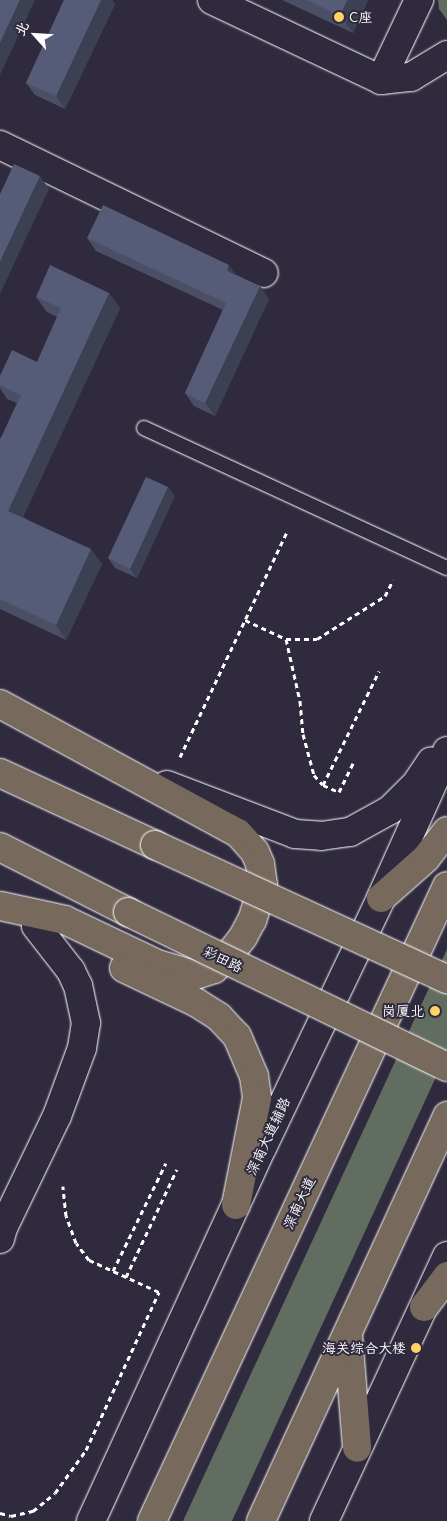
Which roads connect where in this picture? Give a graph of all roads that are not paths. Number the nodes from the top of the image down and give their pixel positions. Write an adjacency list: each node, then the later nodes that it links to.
1 (212, 0): 4 (main road)
2 (419, 0): 4 (main road)
3 (447, 55): 4 (main road)
4 (381, 80)
5 (0, 145): 6 (main road)
6 (264, 273)
7 (144, 428): 8 (lane)
8 (447, 568)
9 (0, 704): 12 (main road)
10 (447, 738): 12 (main road)
11 (447, 751): 17 (main road, 深南大道辅路)
12 (120, 768): 18 (main road)
13 (0, 773): 20 (main road, bridge)
14 (447, 831): 17 (main road)
15 (0, 847): 21 (main road, 彩田路, bridge)
16 (447, 886): 31 (main road, 深南大道)
17 (381, 898): 23 (main road, 深南大道辅路)
18 (0, 906): 19 (main road)
19 (36, 926): 23 (main road); 24 (main road)
20 (447, 979)
21 (447, 1067)
22 (447, 1116): 28 (main road)
23 (236, 1205): 30 (main road, 深南大道辅路)
24 (1, 1231)
25 (447, 1256): 27 (main road)
26 (447, 1276): 27 (main road)
27 (424, 1307): 29 (main road)
28 (348, 1332): 29 (main road); 32 (main road)
29 (357, 1448): 33 (main road)
30 (91, 1521)
31 (152, 1521)
32 (261, 1521)
33 (324, 1521)

